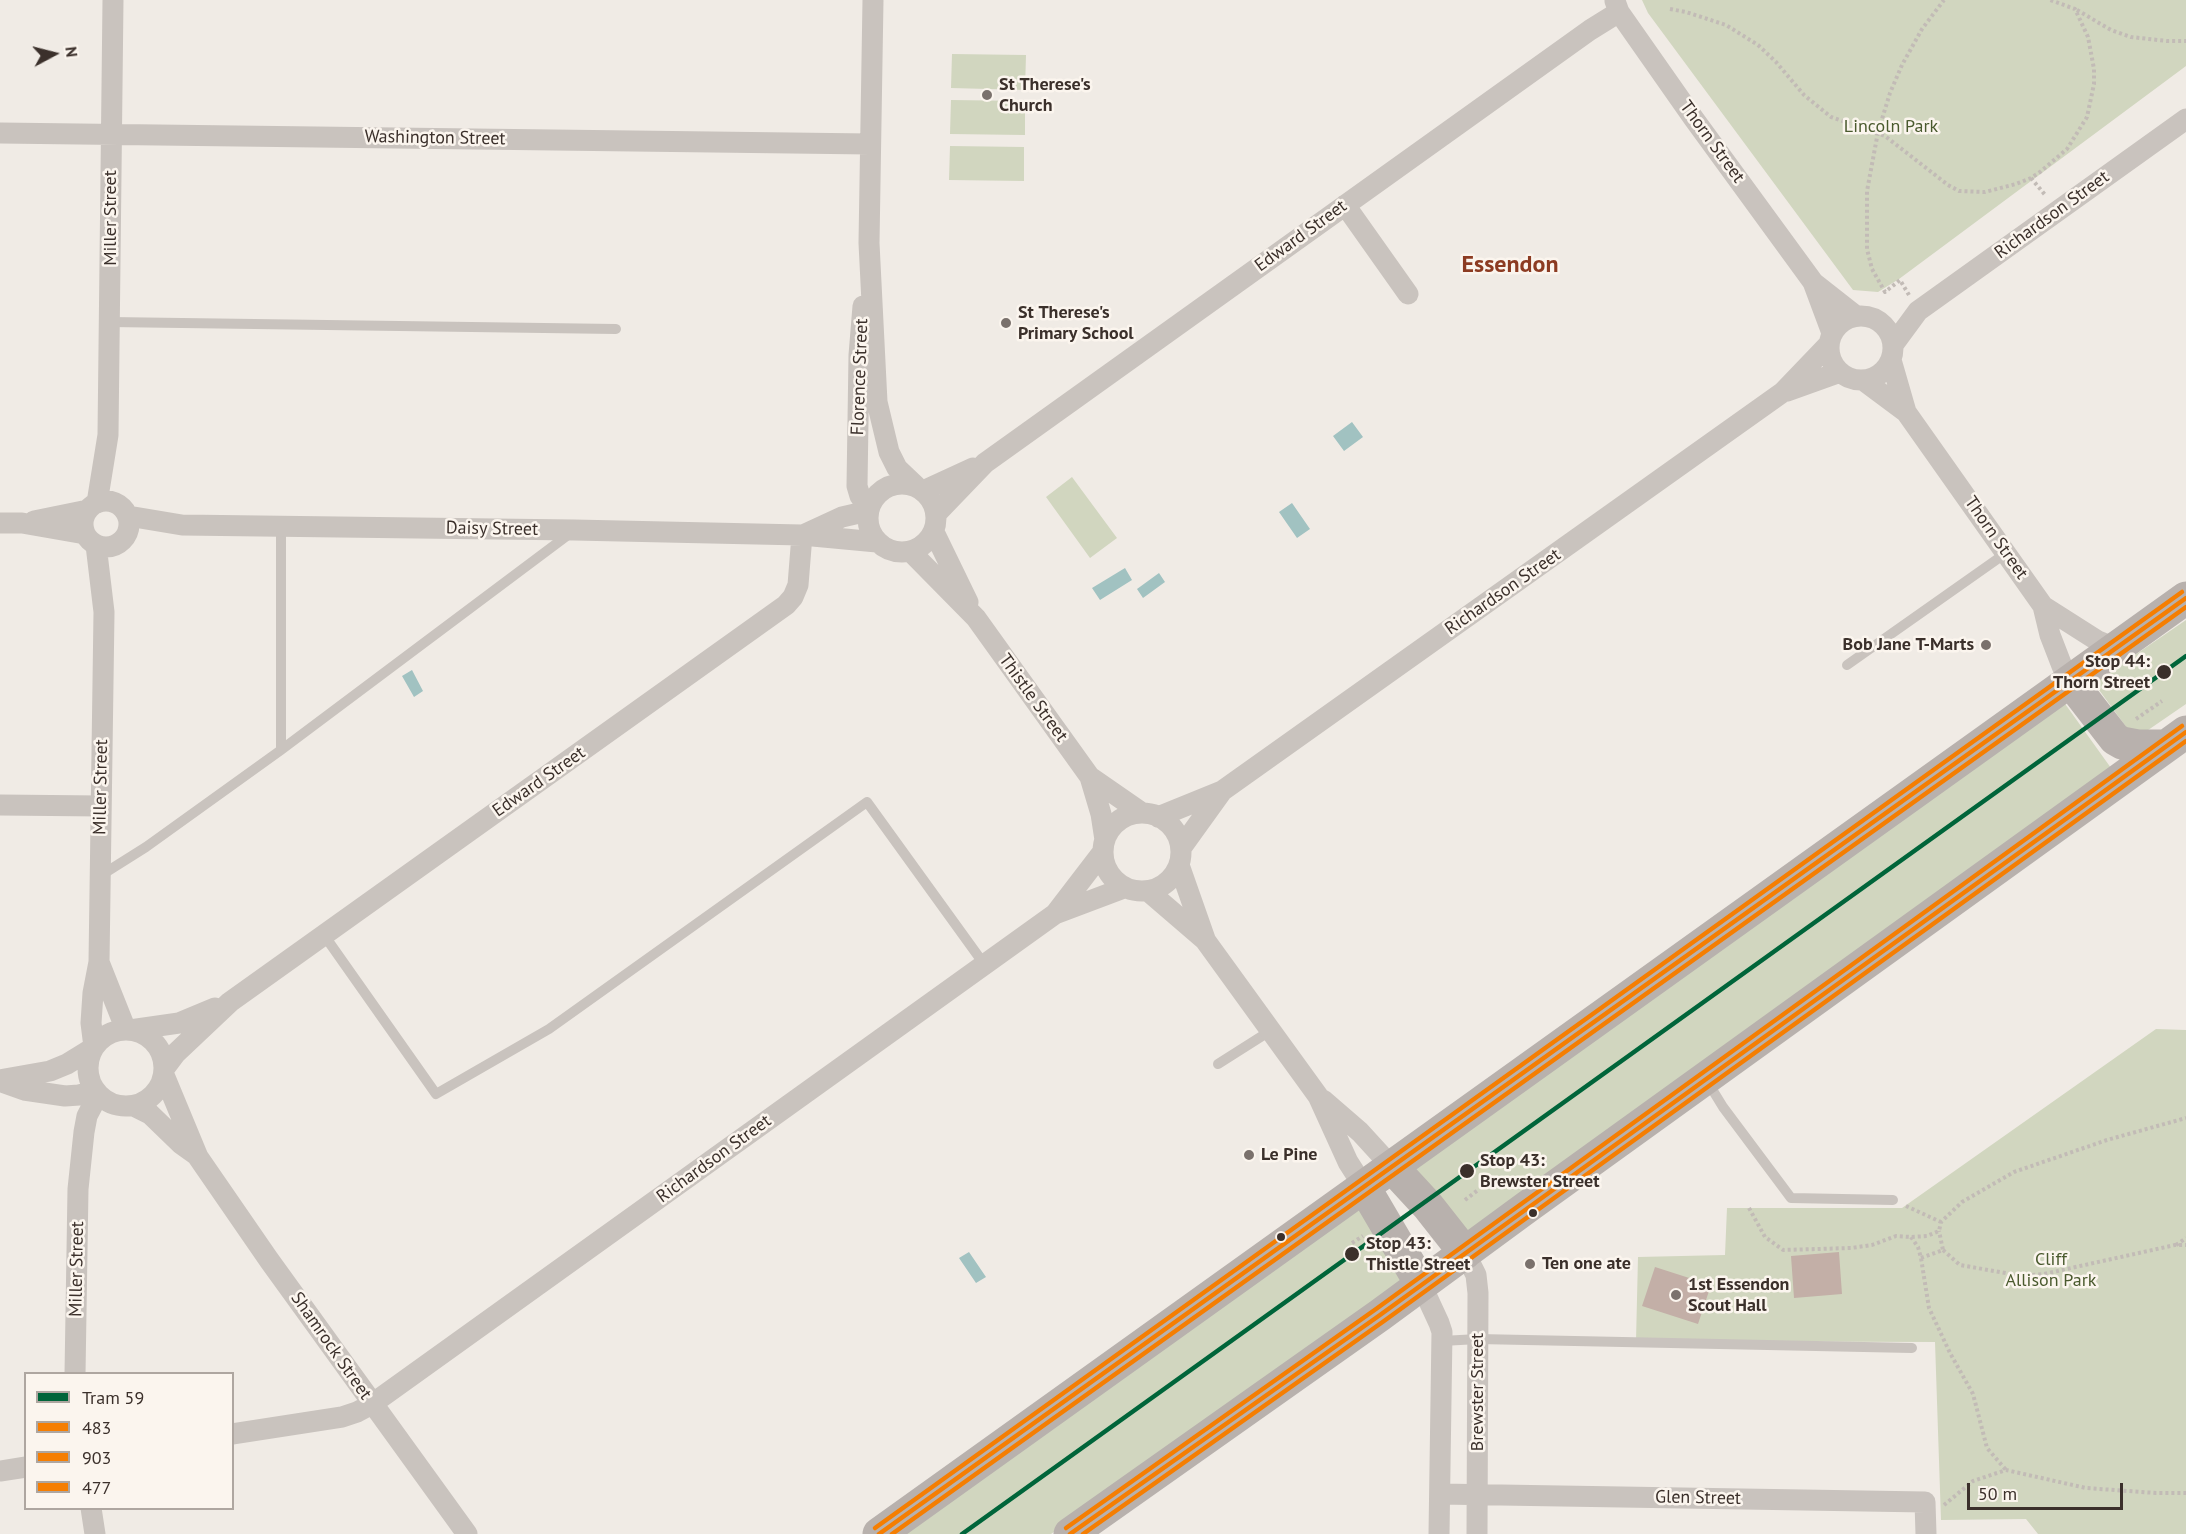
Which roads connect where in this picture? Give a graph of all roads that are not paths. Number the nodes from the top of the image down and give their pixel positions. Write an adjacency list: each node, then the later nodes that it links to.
1 (113, 0): 6 (street, Miller Street)
2 (873, 0): 7 (street, Florence Street)
3 (1617, 6): 8 (street, Edward Street); 10 (street, Thorn Street)
4 (2186, 119): 12 (street, Richardson Street)
5 (0, 133): 6 (street, Washington Street)
6 (111, 134): 7 (street, Washington Street); 15 (street, Miller Street)
7 (870, 144): 9 (street, Florence Street)
8 (1345, 205): 11 (street); 24 (street, Edward Street)
9 (869, 243): 25 (street, Florence Street); 27 (street, Florence Street)
10 (1813, 282): 13 (street, Thorn Street); 17 (street, Thorn Street)
11 (1408, 294)
12 (1918, 311): 14 (street, Richardson Street); 18 (street, Richardson Street)
13 (1856, 316): 14 (street); 17 (street)
14 (1879, 321): 18 (street)
15 (110, 322): 16 (lane); 23 (street, Miller Street)
16 (616, 329)
17 (1831, 338): 19 (street); 21 (street, Richardson Street)
18 (1892, 352): 20 (street); 22 (street, Thorn Street)
19 (1840, 372): 20 (street); 21 (street, Richardson Street)
20 (1863, 380): 22 (street, Thorn Street)
21 (1783, 392): 49 (street, Richardson Street)
22 (1906, 412): 38 (street, Thorn Street)
23 (108, 435): 26 (street, Miller Street); 31 (street, Miller Street)
24 (985, 463): 25 (street, Edward Street); 30 (street, Edward Street)
25 (920, 489): 27 (street); 30 (street)
26 (92, 506): 29 (street); 31 (street); 35 (street)
27 (869, 510): 34 (street, Daisy Street); 36 (street)
28 (0, 523): 29 (street)
29 (22, 523): 35 (street)
30 (935, 523): 37 (street); 42 (street, Thistle Street)
31 (123, 525): 32 (street, Daisy Street); 35 (street); 41 (street, Miller Street)
32 (281, 526): 33 (street, Daisy Street); 47 (lane)
33 (574, 530): 34 (street, Daisy Street); 47 (lane)
34 (802, 535): 36 (street, Daisy Street); 59 (street, Edward Street)
35 (91, 540): 41 (street, Miller Street)
36 (877, 542): 37 (street)
37 (911, 552): 42 (street, Thistle Street)
38 (2006, 553): 40 (street, Thorn Street); 44 (lane)
39 (2186, 598): 43 (main road)
40 (2043, 606): 43 (street, Thorn Street); 45 (street, Thorn Street)
41 (104, 612): 51 (street, Miller Street)
42 (976, 618): 48 (street, Thistle Street)
43 (2115, 648): 45 (main road)
44 (1847, 665)
45 (2070, 681): 46 (main road); 75 (main road)
46 (2176, 739): 69 (main road)
47 (280, 750): 55 (lane)
48 (1089, 777): 52 (street, Thistle Street); 53 (street, Thistle Street)
49 (1222, 791): 52 (street, Richardson Street); 54 (street, Richardson Street)
50 (0, 805): 51 (street)
51 (101, 806): 55 (street, Miller Street)
52 (1150, 815): 53 (street); 54 (street)
53 (1103, 846): 56 (street); 58 (street, Richardson Street)
54 (1180, 857): 57 (street); 60 (street)
55 (100, 876): 61 (street, Miller Street)
56 (1124, 888): 57 (street); 58 (street, Richardson Street)
57 (1148, 891): 60 (street)
58 (1055, 914): 62 (street, Richardson Street)
59 (324, 935): 62 (lane); 63 (street, Edward Street)
60 (1205, 940): 65 (street)
61 (99, 962): 64 (street, Miller Street); 66 (street, Miller Street)
62 (984, 964): 84 (street, Richardson Street)
63 (230, 1002): 64 (street, Edward Street); 68 (street, Edward Street)
64 (128, 1030): 66 (street); 68 (street)
65 (1270, 1031): 67 (lane); 72 (street)
66 (94, 1047): 70 (street); 71 (street)
67 (1218, 1064)
68 (164, 1072): 73 (street); 74 (street, Shamrock Street)
69 (1705, 1078): 77 (lane); 78 (main road)
70 (0, 1081): 71 (street)
71 (96, 1093): 73 (street); 83 (street, Miller Street)
72 (1318, 1096): 75 (street); 76 (street)
73 (134, 1106): 74 (street, Shamrock Street)
74 (198, 1156): 84 (street, Shamrock Street)
75 (1392, 1167): 76 (main road); 78 (main road)
76 (1364, 1187): 79 (main road); 93 (main road)
77 (1893, 1200)
78 (1465, 1253): 79 (main road); 80 (street, Brewster Street)
79 (1421, 1284): 81 (street, Brewster Street); 94 (main road)
80 (1478, 1340): 81 (lane); 82 (lane); 89 (street, Brewster Street)
81 (1442, 1341): 88 (street, Brewster Street)
82 (1912, 1348)
83 (75, 1372)
84 (372, 1404): 85 (street, Richardson Street); 92 (street, Shamrock Street)
85 (234, 1434)
86 (24, 1467): 87 (street)
87 (0, 1471)
88 (1440, 1494): 89 (street, Glen Street); 95 (street, Brewster Street)
89 (1478, 1495): 96 (street, Brewster Street); 97 (street, Glen Street)
90 (91, 1510): 91 (street)
91 (95, 1534)
92 (467, 1534)
93 (879, 1534)
94 (1070, 1534)
95 (1439, 1534)
96 (1477, 1534)
97 (1926, 1534)

